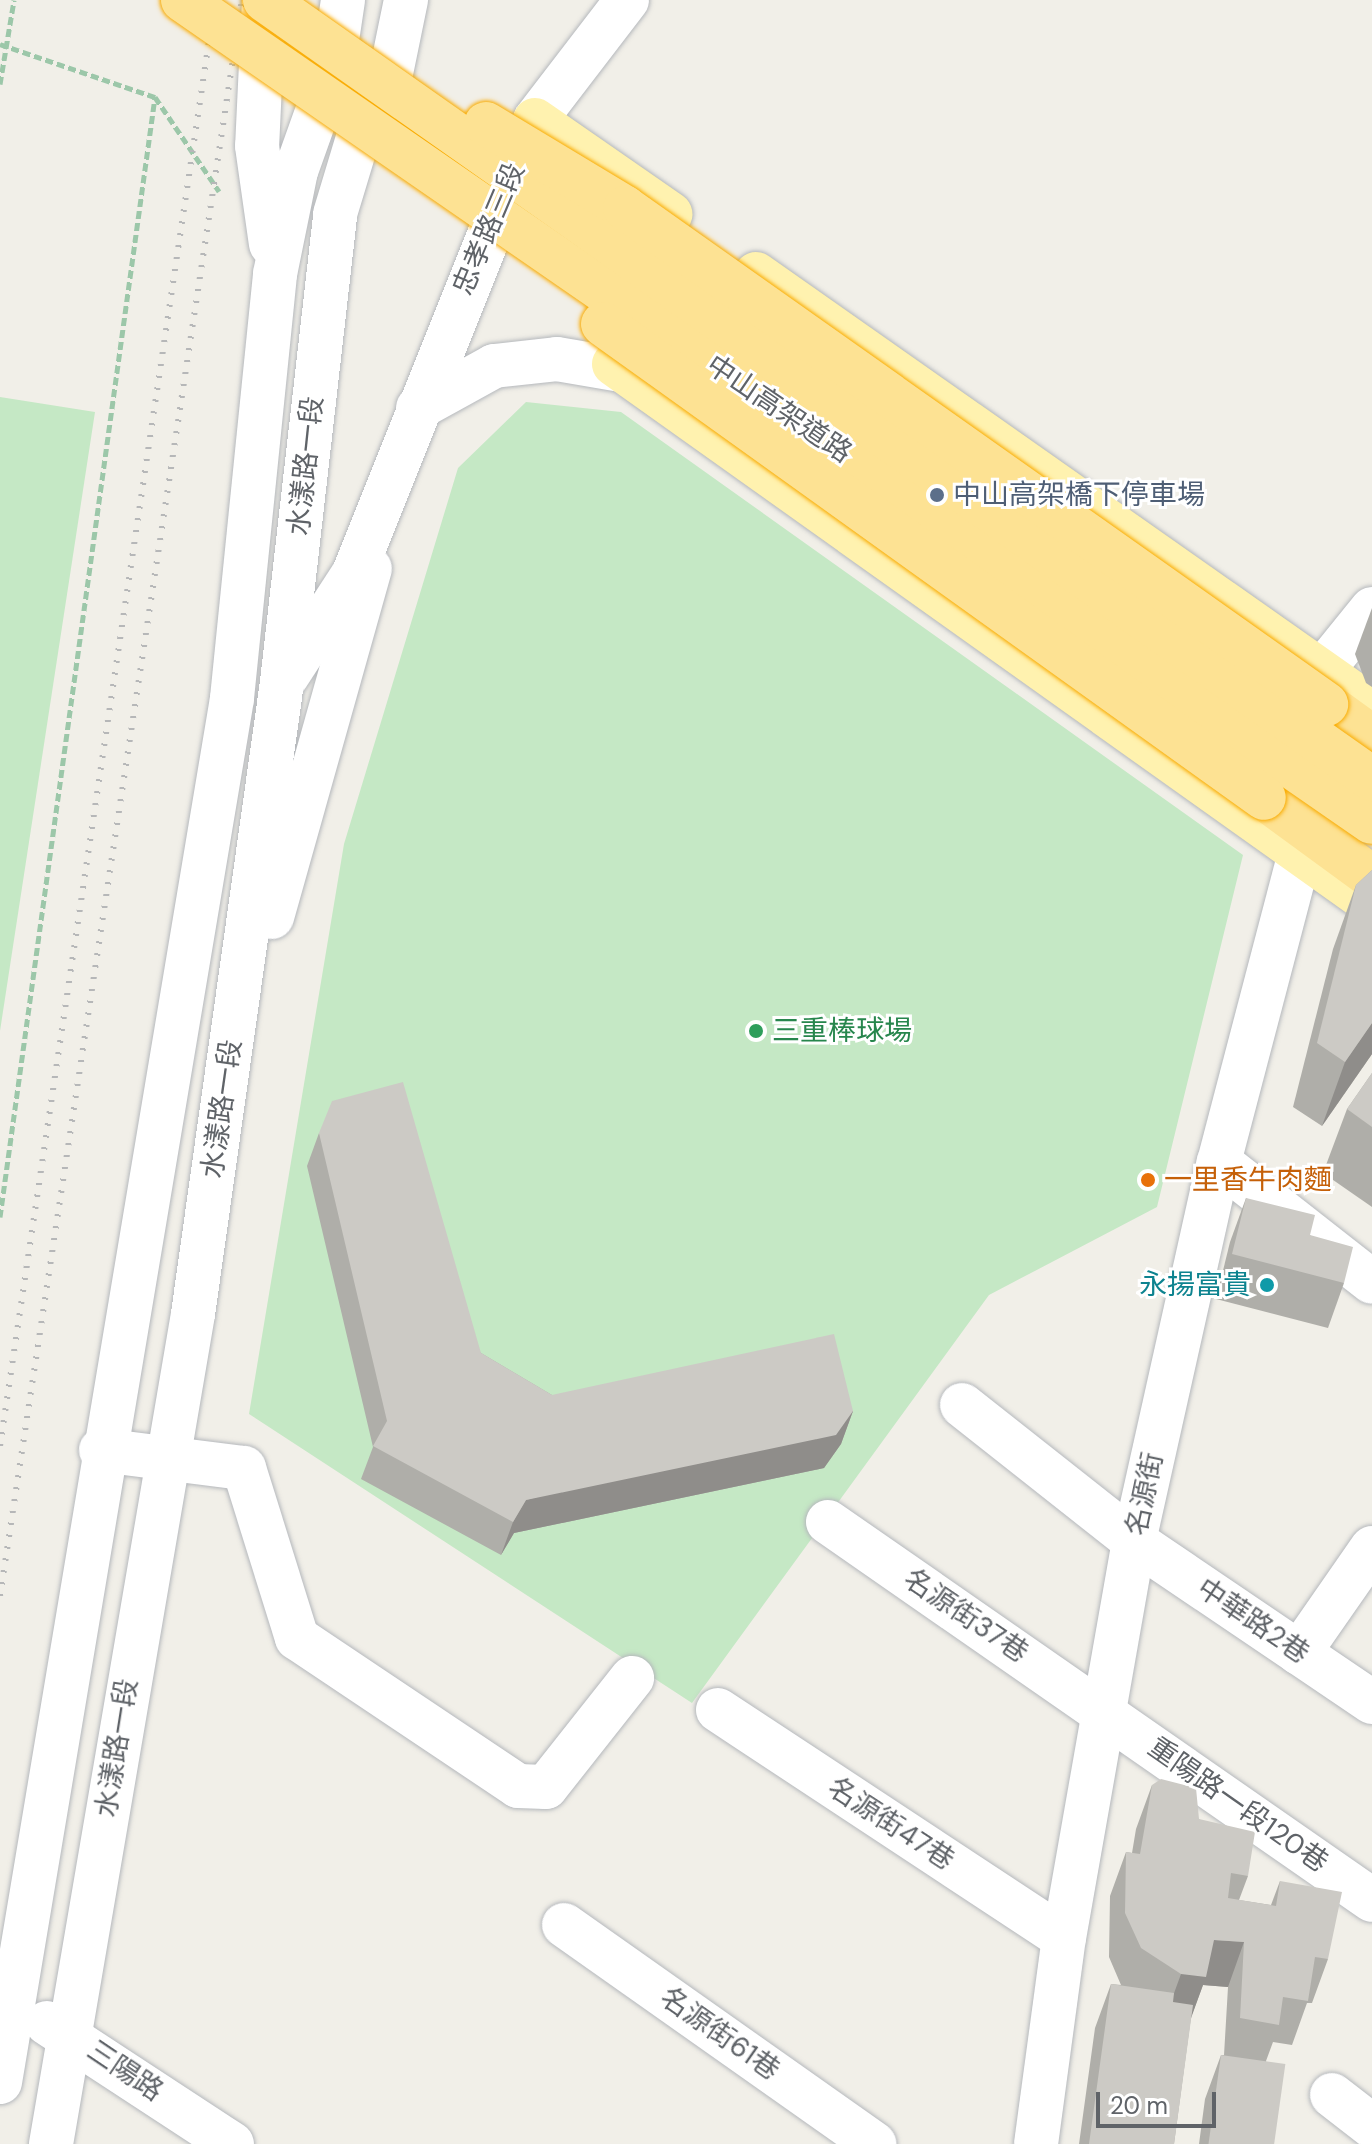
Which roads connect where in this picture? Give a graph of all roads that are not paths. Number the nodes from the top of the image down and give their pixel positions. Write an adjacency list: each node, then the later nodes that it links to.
1 (182, 0): 26 (highway, 中山高架道路, bridge); 29 (highway, bridge)
2 (264, 0): 13 (street); 25 (highway, 中山高架道路, bridge)
3 (280, 0): 20 (highway, bridge)
4 (321, 0): 8 (street)
5 (343, 0): 8 (street, 水漾路一段)
6 (406, 0): 9 (street, 水漾路一段)
7 (627, 0): 11 (street, 忠孝路三段)
8 (333, 67): 9 (main road); 10 (main road); 13 (street, 水漾路一段)
9 (390, 78): 10 (street, 水漾路一段); 11 (main road)
10 (358, 138): 12 (main road); 19 (street, 水漾路一段)
11 (527, 139): 12 (street, 忠孝路三段); 20 (main road); 24 (main road)
12 (488, 224): 15 (street, 忠孝路三段); 16 (main road)
13 (275, 274): 21 (street, 水漾路一段)
14 (614, 364): 15 (street); 16 (street); 27 (main road)
15 (418, 408): 17 (street, 忠孝路三段)
16 (750, 411): 28 (main road)
17 (390, 480): 19 (street); 31 (street)
18 (1372, 609): 20 (street)
19 (282, 682): 21 (street); 31 (street, 水漾路一段)
20 (1324, 688): 22 (main road); 23 (highway)
21 (232, 698): 35 (street, 水漾路一段)
22 (1372, 707)
23 (1372, 737)
24 (1372, 761)
25 (1372, 779)
26 (1372, 822)
27 (1300, 854): 30 (main road); 32 (street, 名源街)
28 (1372, 859)
29 (1372, 877)
30 (1372, 904)
31 (227, 1071): 36 (street, 水漾路一段)
32 (1219, 1162): 33 (street); 38 (street, 名源街)
33 (1372, 1282)
34 (962, 1405): 38 (street, 中華路2巷)
35 (101, 1450): 36 (street); 48 (street, 水漾路一段)
36 (164, 1461): 41 (street); 49 (street, 水漾路一段)
37 (828, 1522): 44 (street, 名源街37巷)
38 (1134, 1541): 40 (street, 中華路2巷); 44 (street, 名源街)
39 (1372, 1548): 40 (street)
40 (1299, 1653): 42 (street, 中華路2巷)
41 (632, 1678)
42 (1372, 1702)
43 (718, 1710): 47 (street, 名源街47巷)
44 (1104, 1710): 45 (street, 重陽路一段120巷); 47 (street, 名源街)
45 (1372, 1900)
46 (564, 1925): 55 (street, 名源街61巷)
47 (1064, 1938): 56 (street, 名源街)
48 (13, 2006): 49 (street, 三陽路); 50 (street, 水漾路一段)
49 (69, 2034): 53 (street, 水漾路一段); 54 (street, 三陽路)
50 (0, 2082)
51 (1332, 2095): 52 (street)
52 (1372, 2126)
53 (51, 2144)
54 (232, 2144)
55 (875, 2144)
56 (1036, 2144)

